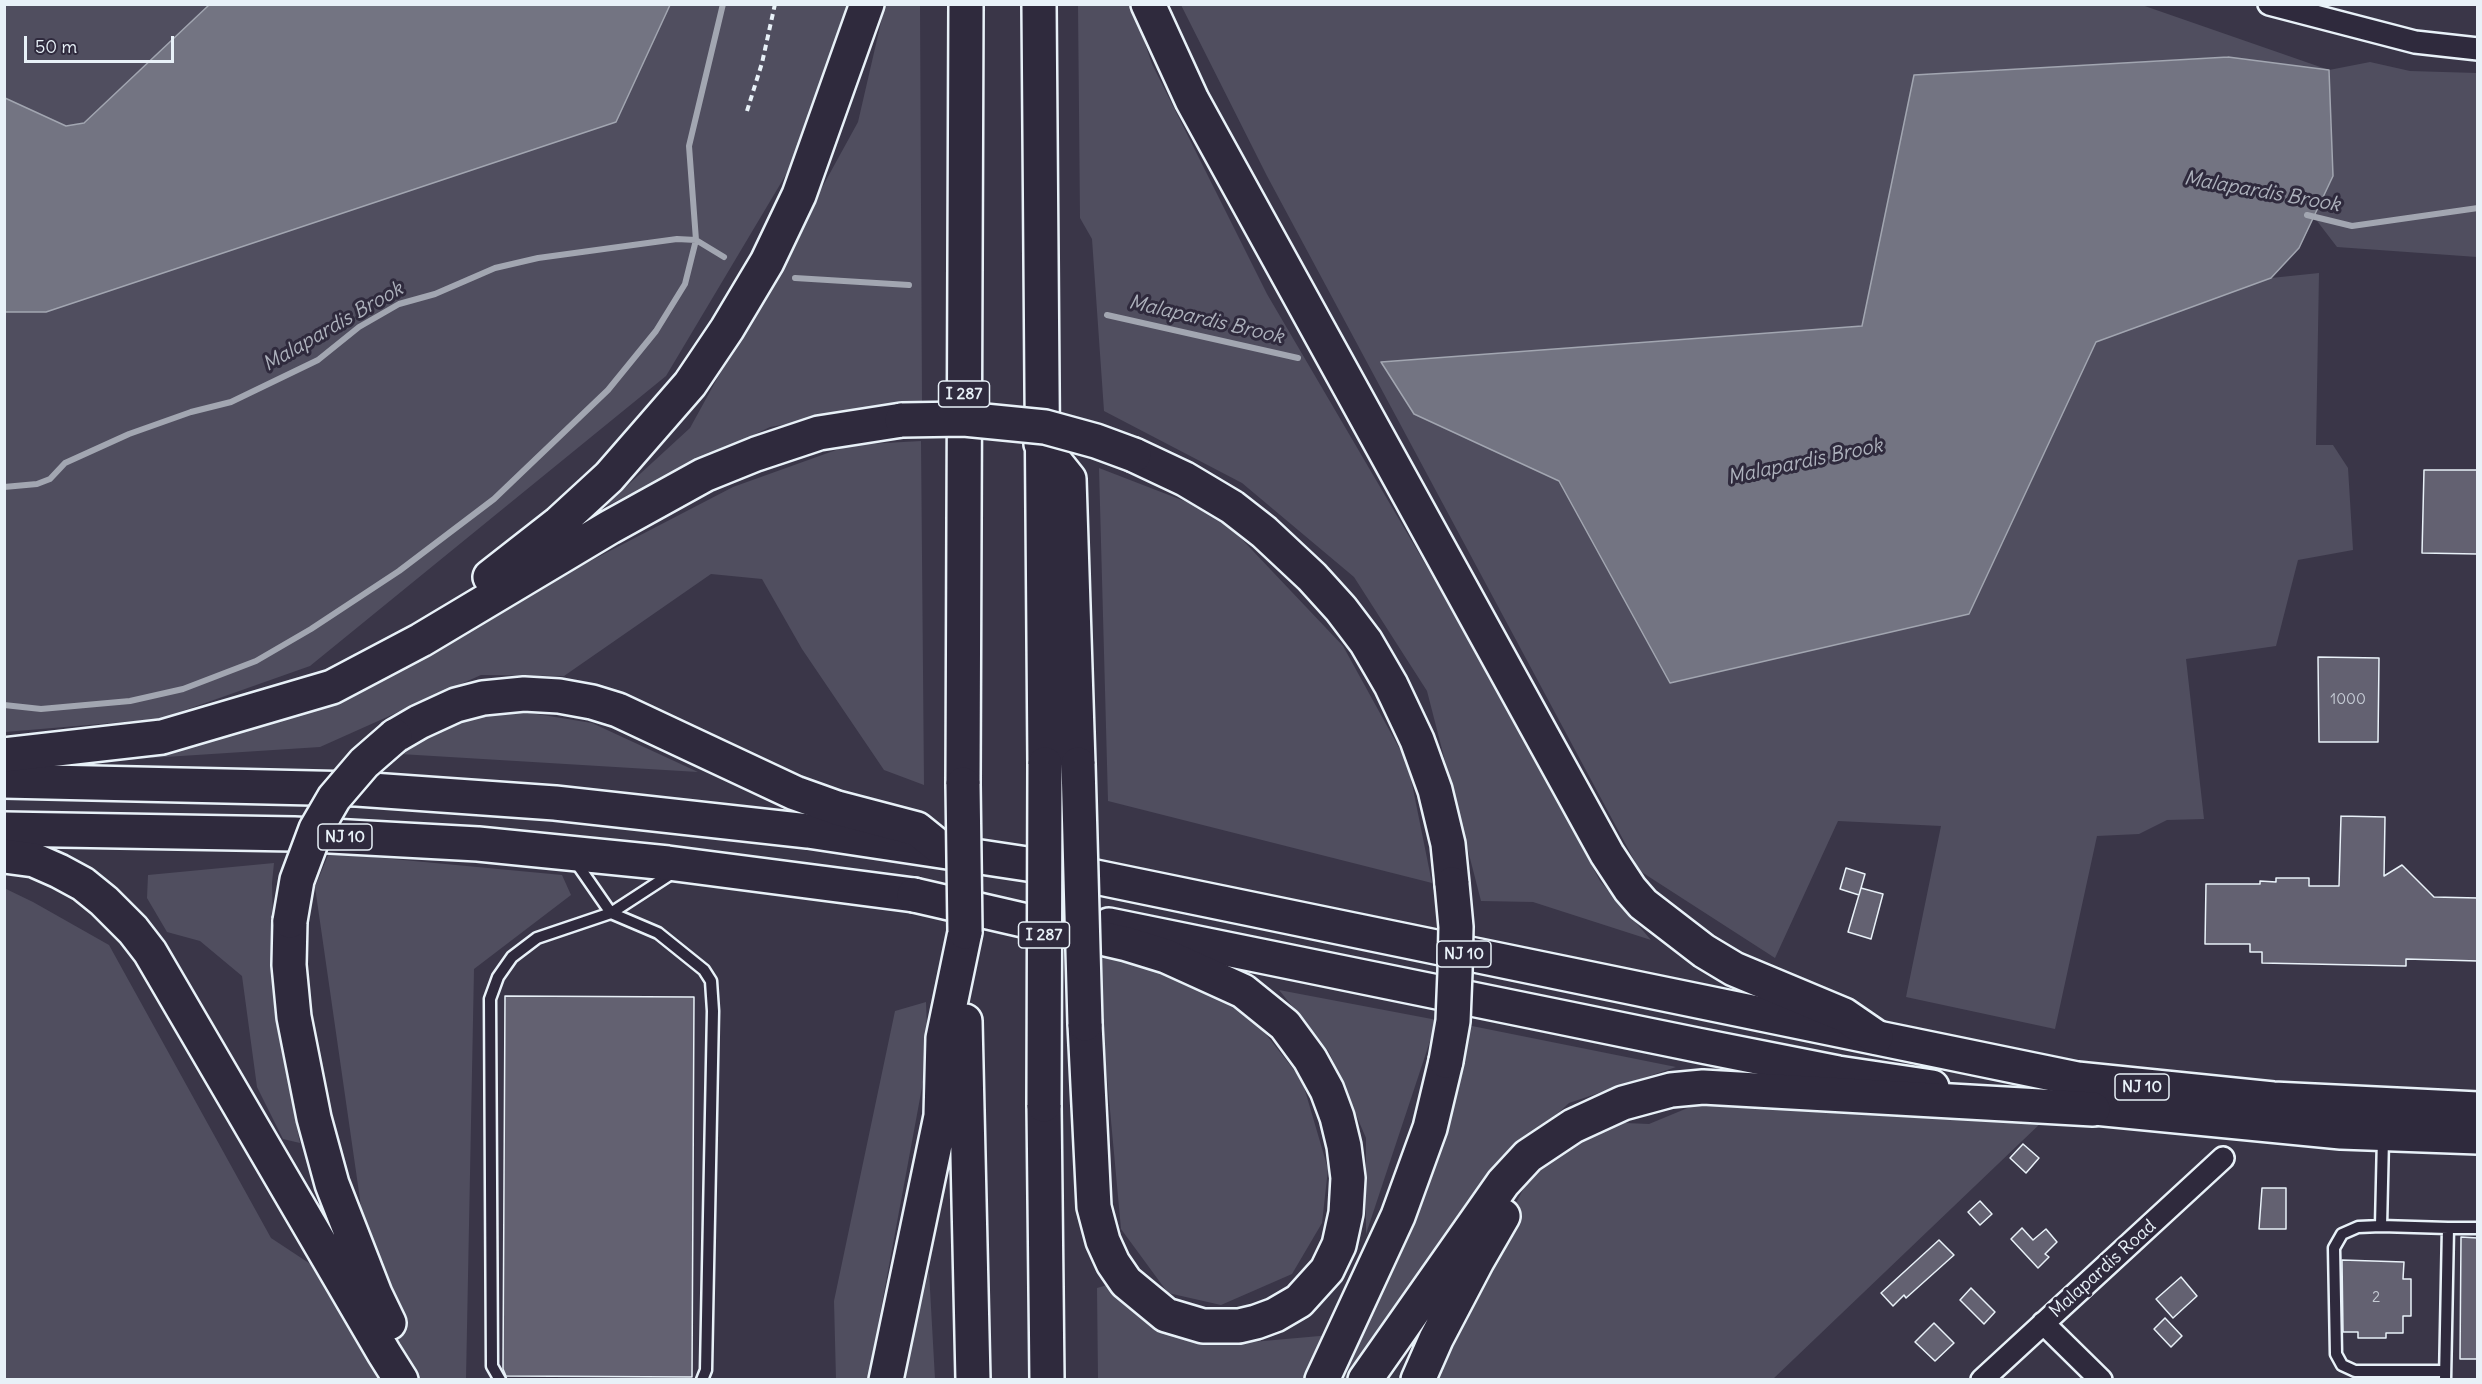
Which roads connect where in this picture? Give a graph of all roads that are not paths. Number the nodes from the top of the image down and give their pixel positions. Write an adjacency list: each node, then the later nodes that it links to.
1 (867, 4): 8 (main road)
2 (966, 4): 18 (main road, I 287, bridge)
3 (1039, 4): 7 (main road, I 287)
4 (1148, 4): 19 (main road)
5 (2268, 4): 6 (street)
6 (2478, 50)
7 (1041, 444): 16 (main road, bridge); 37 (main road, I 287, bridge)
8 (276, 704): 9 (main road); 38 (main road, bridge)
9 (4, 755)
10 (4, 781): 12 (main road, NJ 10)
11 (4, 829): 13 (main road, NJ 10)
12 (944, 850): 19 (main road, NJ 10); 32 (main road, bridge)
13 (570, 853): 15 (main road, NJ 10); 17 (lane)
14 (4, 856): 31 (main road)
15 (685, 865): 16 (main road, NJ 10); 17 (lane)
16 (914, 895): 20 (main road, NJ 10)
17 (611, 913): 33 (lane); 34 (lane)
18 (965, 932): 35 (main road); 36 (main road, I 287)
19 (1876, 1037): 21 (main road, NJ 10)
20 (2094, 1109): 22 (main road); 23 (main road, NJ 10)
21 (2478, 1109)
22 (1603, 1112): 39 (main road); 40 (main road)
23 (2383, 1135): 24 (main road, NJ 10); 26 (lane)
24 (2478, 1137)
25 (2223, 1158): 29 (street, Malapardis Road)
26 (2382, 1226): 27 (lane); 30 (lane)
27 (2448, 1228): 28 (lane); 30 (lane)
28 (2478, 1228)
29 (2043, 1323): 41 (street, Malapardis Road); 42 (street)
30 (2445, 1375)
31 (401, 1380)
32 (417, 1380)
33 (500, 1380)
34 (702, 1380)
35 (886, 1380)
36 (973, 1380)
37 (1047, 1380)
38 (1322, 1380)
39 (1365, 1380)
40 (1418, 1380)
41 (1982, 1380)
42 (2101, 1380)

